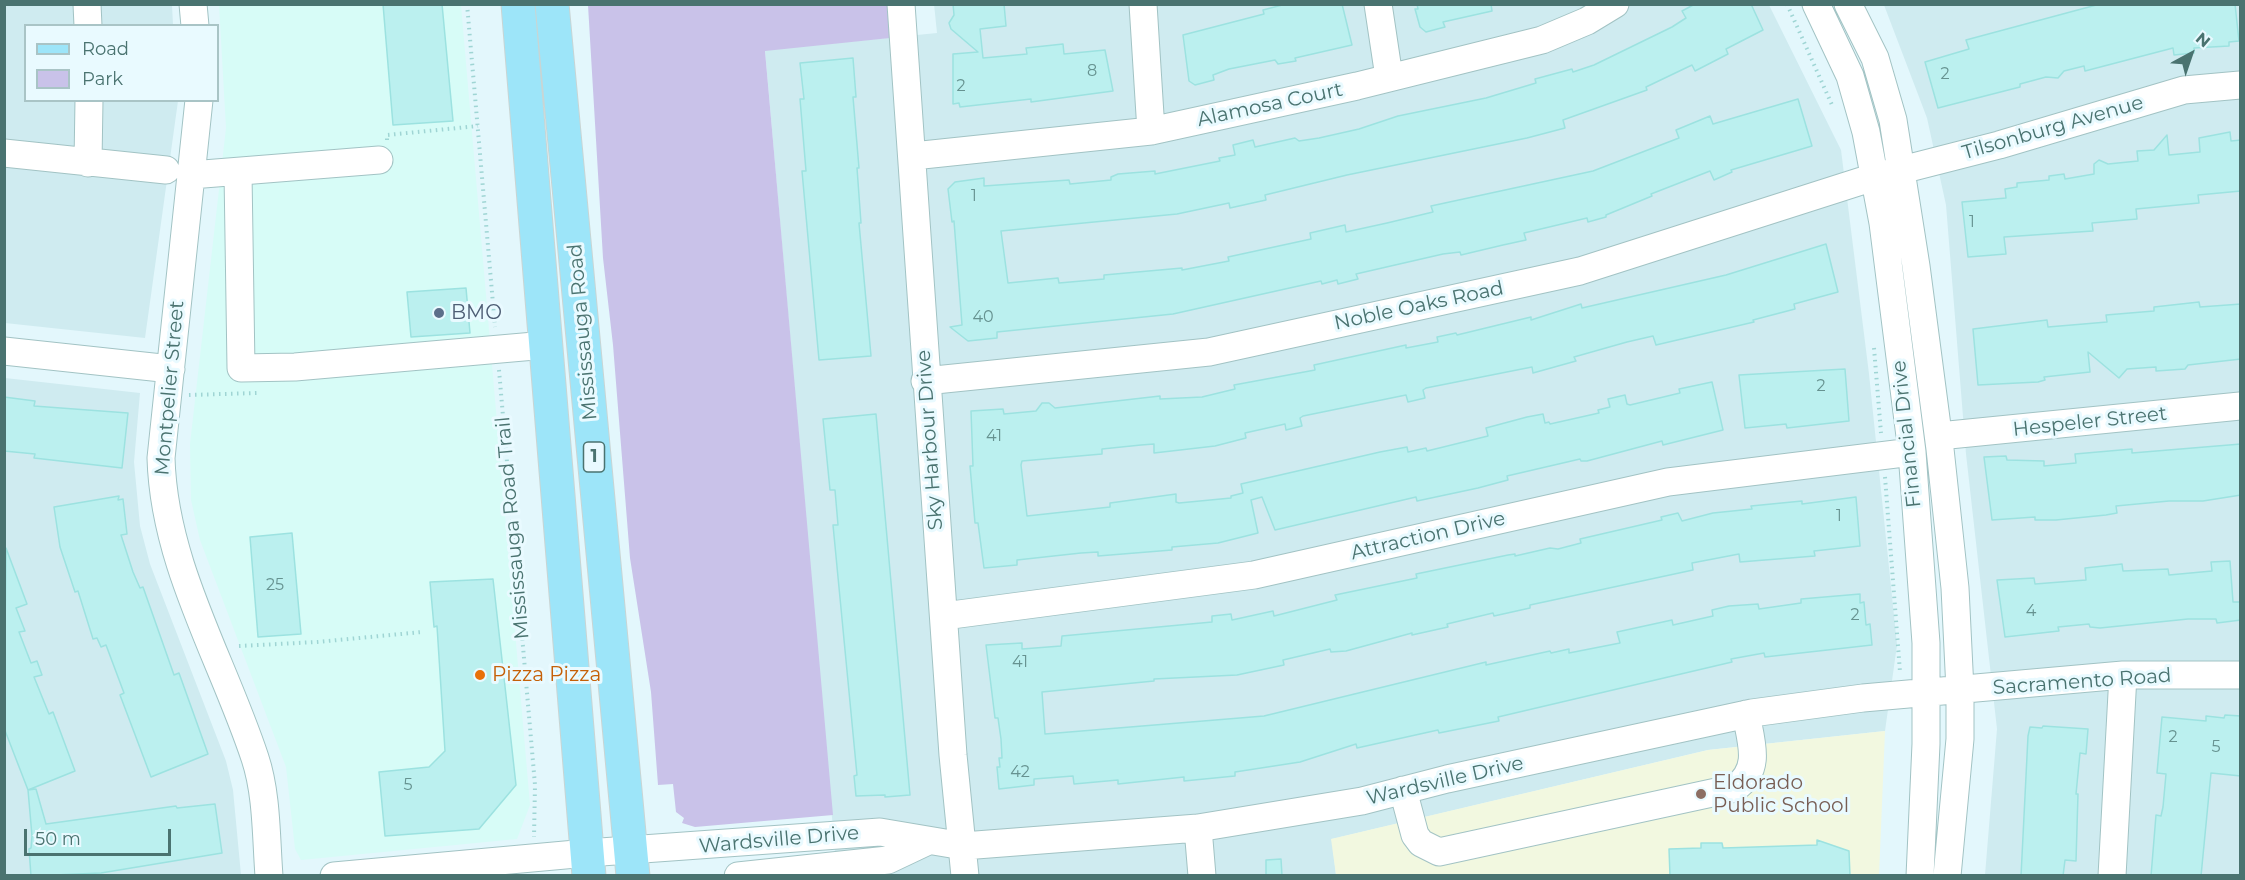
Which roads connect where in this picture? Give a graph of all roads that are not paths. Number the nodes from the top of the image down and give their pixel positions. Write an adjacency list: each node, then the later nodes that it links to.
1 (87, 4): 11 (street)
2 (193, 4): 12 (street)
3 (518, 4): 26 (main road, Mississauga Road / 1)
4 (552, 4): 43 (main road, Mississauga Road / 1)
5 (901, 4): 19 (street, Sky Harbour Drive)
6 (1143, 4): 17 (street)
7 (1378, 4): 13 (street)
8 (1615, 4): 13 (street, Alamosa Court)
9 (1816, 4): 25 (street, Financial Drive)
10 (1848, 4): 22 (street, Financial Drive)
11 (88, 24)
12 (195, 24)
13 (1389, 77): 17 (street, Alamosa Court)
14 (2241, 85): 22 (street, Tilsonburg Avenue)
15 (89, 102): 21 (street)
16 (198, 102): 24 (street, Montpelier Street)
17 (1151, 130): 19 (street, Alamosa Court)
18 (4, 153): 21 (street)
19 (913, 156): 29 (street, Sky Harbour Drive)
20 (379, 160): 23 (street)
21 (88, 163): 24 (street)
22 (1901, 170): 25 (street, Noble Oaks Road); 31 (street, Financial Drive)
23 (238, 172): 24 (street); 26 (street)
24 (178, 173): 28 (street, Montpelier Street)
25 (1874, 177): 29 (street, Noble Oaks Road); 32 (street, Financial Drive)
26 (546, 345): 44 (main road, Mississauga Road / 1)
27 (4, 351): 28 (street)
28 (171, 369): 47 (street, Montpelier Street)
29 (925, 381): 33 (street, Sky Harbour Drive)
30 (2241, 406): 31 (street, Hespeler Street)
31 (1938, 436): 36 (street, Financial Drive)
32 (1912, 452): 33 (street, Attraction Drive); 37 (street, Financial Drive)
33 (944, 616): 42 (street, Sky Harbour Drive)
34 (2123, 675): 35 (street, Sacramento Road); 36 (street, Sacramento Road); 54 (street)
35 (2241, 675)
36 (1960, 690): 37 (street, Wardsville Drive); 53 (street, Financial Drive)
37 (1926, 693): 38 (street, Wardsville Drive); 52 (street, Financial Drive)
38 (1746, 714): 39 (street, Wardsville Drive); 39 (street)
39 (1403, 790): 40 (street, Wardsville Drive)
40 (1198, 828): 42 (street, Wardsville Drive); 51 (street)
41 (926, 842): 42 (street, Wardsville Drive); 43 (street, Wardsville Drive); 45 (street, Wardsville Drive)
42 (963, 846): 50 (street, Sky Harbour Drive)
43 (632, 863): 44 (street, Wardsville Drive)
44 (588, 864): 46 (street, Wardsville Drive)
45 (821, 871): 49 (street, Wardsville Drive)
46 (416, 872): 48 (street, Wardsville Drive)
47 (269, 876)
48 (334, 876)
49 (738, 876)
50 (965, 876)
51 (1202, 876)
52 (1920, 876)
53 (1947, 876)
54 (2112, 876)

